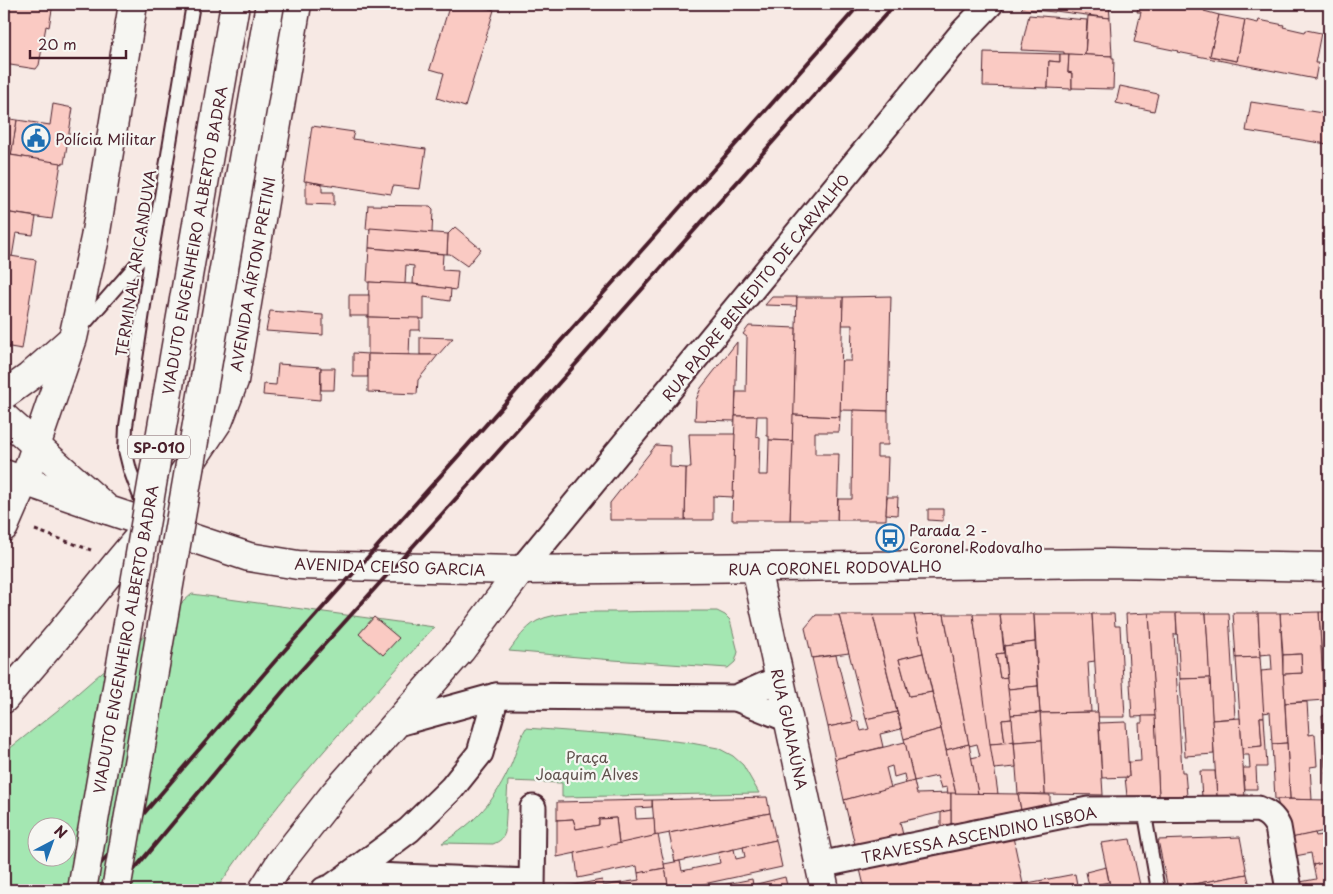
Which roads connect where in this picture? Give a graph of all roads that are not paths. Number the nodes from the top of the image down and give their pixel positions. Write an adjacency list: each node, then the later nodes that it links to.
1 (133, 4): 8 (main road)
2 (193, 4): 7 (lane, TERMINAL ARICANDUVA)
3 (235, 4): 32 (main road, VIADUTO ENGENHEIRO ALBERTO BADRA / SP-010, bridge)
4 (270, 4): 33 (main road, SP-010, bridge)
5 (297, 4): 14 (main road, AVENIDA AÍRTON PRETINI)
6 (990, 4): 20 (street, RUA PADRE BENEDITO DE CARVALHO)
7 (153, 245): 8 (lane); 14 (lane, TERMINAL ARICANDUVA)
8 (73, 338): 9 (main road); 11 (main road)
9 (4, 395)
10 (4, 417): 11 (main road)
11 (37, 447): 12 (main road); 13 (main road)
12 (14, 478): 13 (main road, AVENIDA CELSO GARCIA); 15 (main road)
13 (108, 510): 14 (main road, AVENIDA CELSO GARCIA)
14 (150, 524): 20 (main road, AVENIDA CELSO GARCIA); 22 (main road, AVENIDA AÍRTON PRETINI)
15 (4, 527)
16 (1329, 551): 17 (main road)
17 (1299, 566): 18 (main road, RUA CORONEL RODOVALHO); 19 (main road, RUA CORONEL RODOVALHO)
18 (1329, 567)
19 (756, 568): 20 (main road, RUA CORONEL RODOVALHO); 21 (main road, RUA GUAIAÚNA)
20 (521, 570): 26 (main road)
21 (779, 679): 24 (street); 25 (main road, RUA GUAIAÚNA)
22 (7, 690)
23 (496, 696): 24 (street); 26 (street); 29 (street)
24 (736, 698): 25 (street)
25 (788, 719): 30 (main road, RUA GUAIAÚNA)
26 (398, 723): 34 (main road)
27 (532, 808): 31 (street)
28 (1144, 809): 30 (street, TRAVESSA ASCENDINO LISBOA); 36 (lane); 37 (street, TRAVESSA ASCENDINO LISBOA)
29 (349, 875): 31 (street); 35 (street)
30 (822, 878)
31 (532, 886)
32 (82, 890)
33 (116, 890)
34 (263, 890)
35 (324, 890)
36 (1158, 890)
37 (1289, 890)

